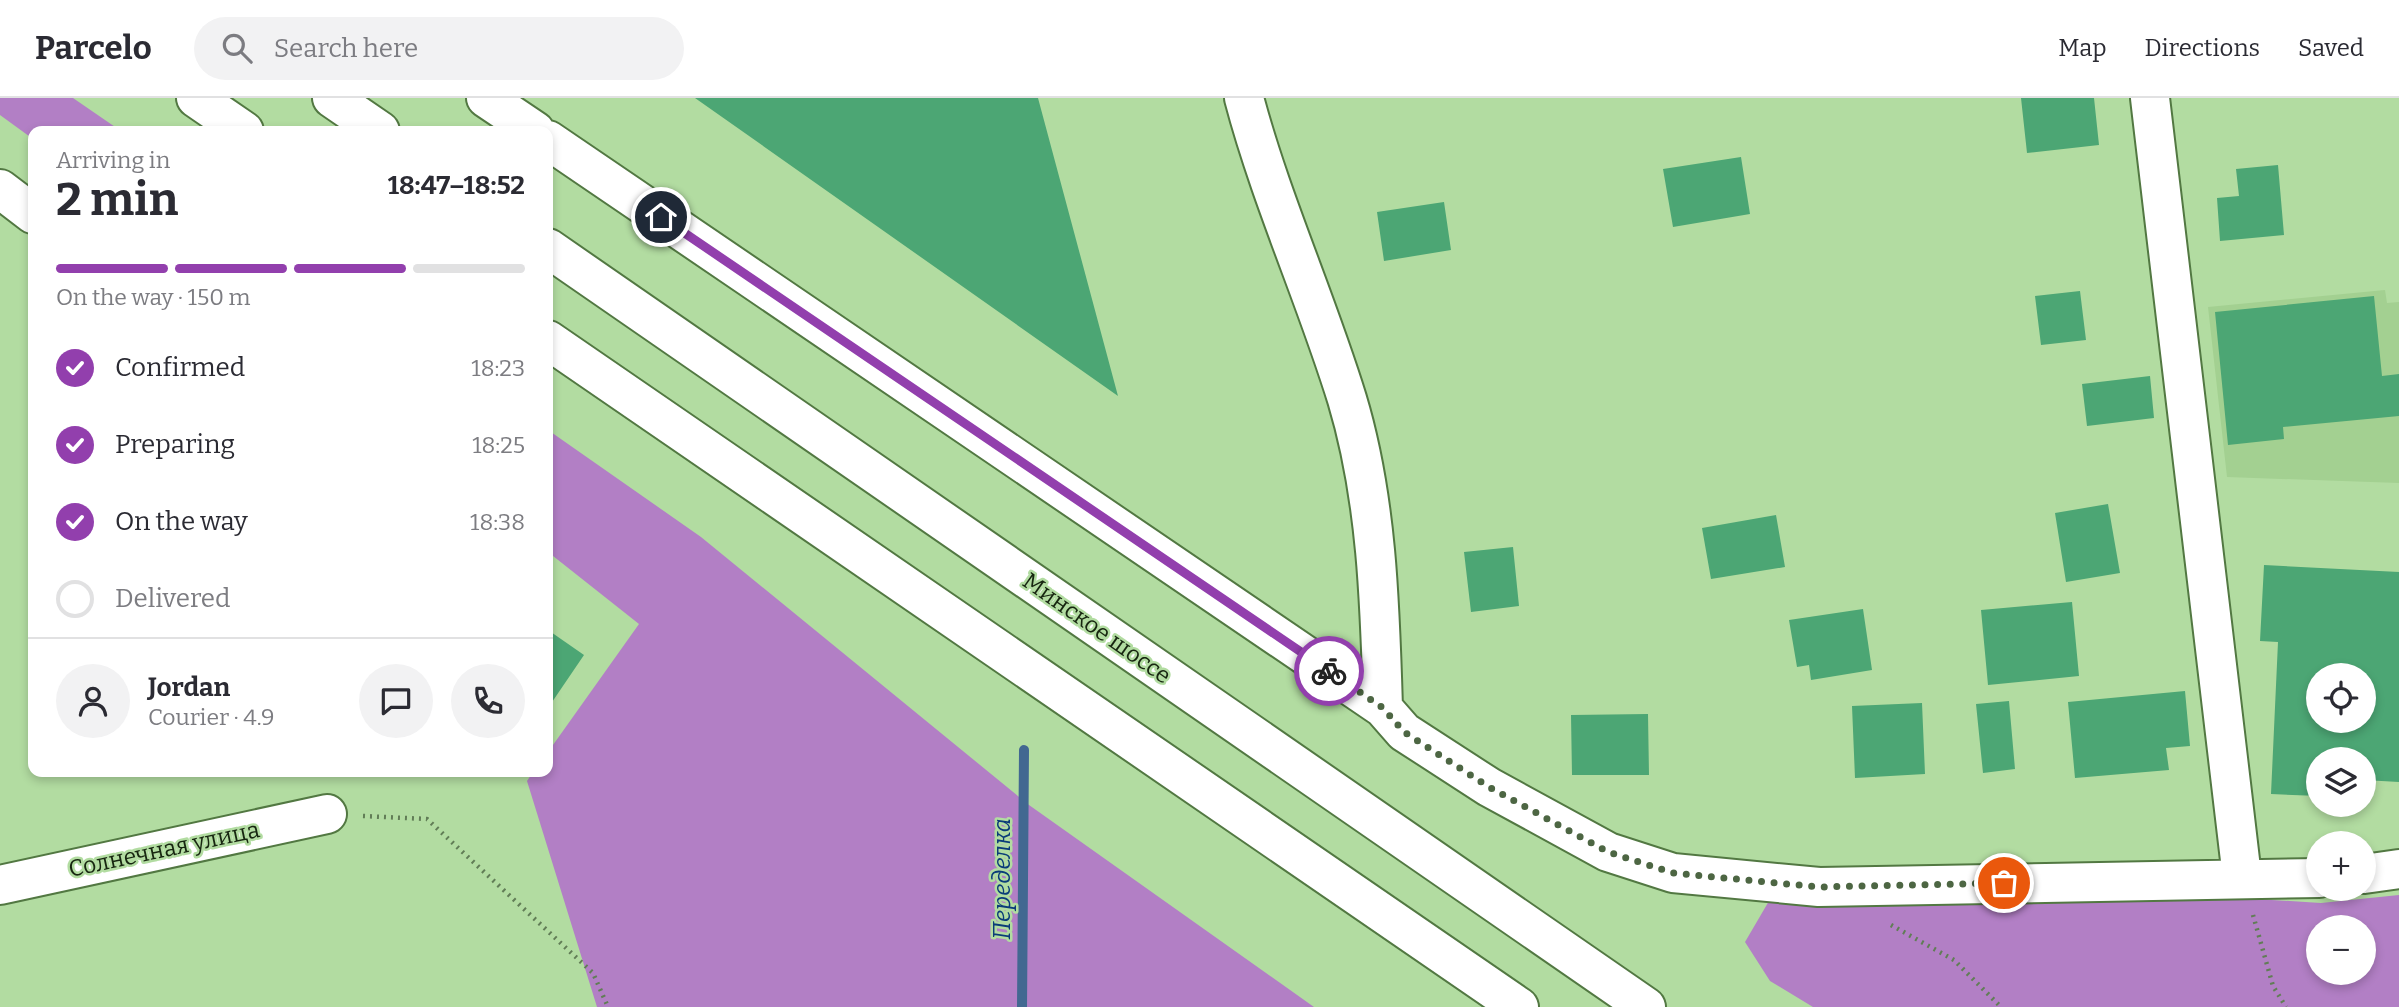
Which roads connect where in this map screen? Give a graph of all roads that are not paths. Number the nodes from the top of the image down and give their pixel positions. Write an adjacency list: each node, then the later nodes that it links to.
1 (195, 98): 6 (main road)
2 (332, 98): 7 (main road)
3 (1244, 98): 14 (main road)
4 (2150, 98): 18 (main road)
5 (489, 109): 8 (main road)
6 (237, 126)
7 (373, 126)
8 (525, 126)
9 (553, 143): 14 (main road)
10 (0, 189): 11 (main road)
11 (28, 210)
12 (553, 251): 22 (main road, Минское шоссе)
13 (553, 343): 21 (main road)
14 (1383, 708): 18 (main road)
15 (327, 814): 20 (main road, Солнечная улица)
16 (2399, 869): 17 (main road)
17 (2376, 872)
18 (2242, 877): 19 (main road)
19 (2306, 878)
20 (0, 885)
21 (1519, 1007)
22 (1646, 1007)

